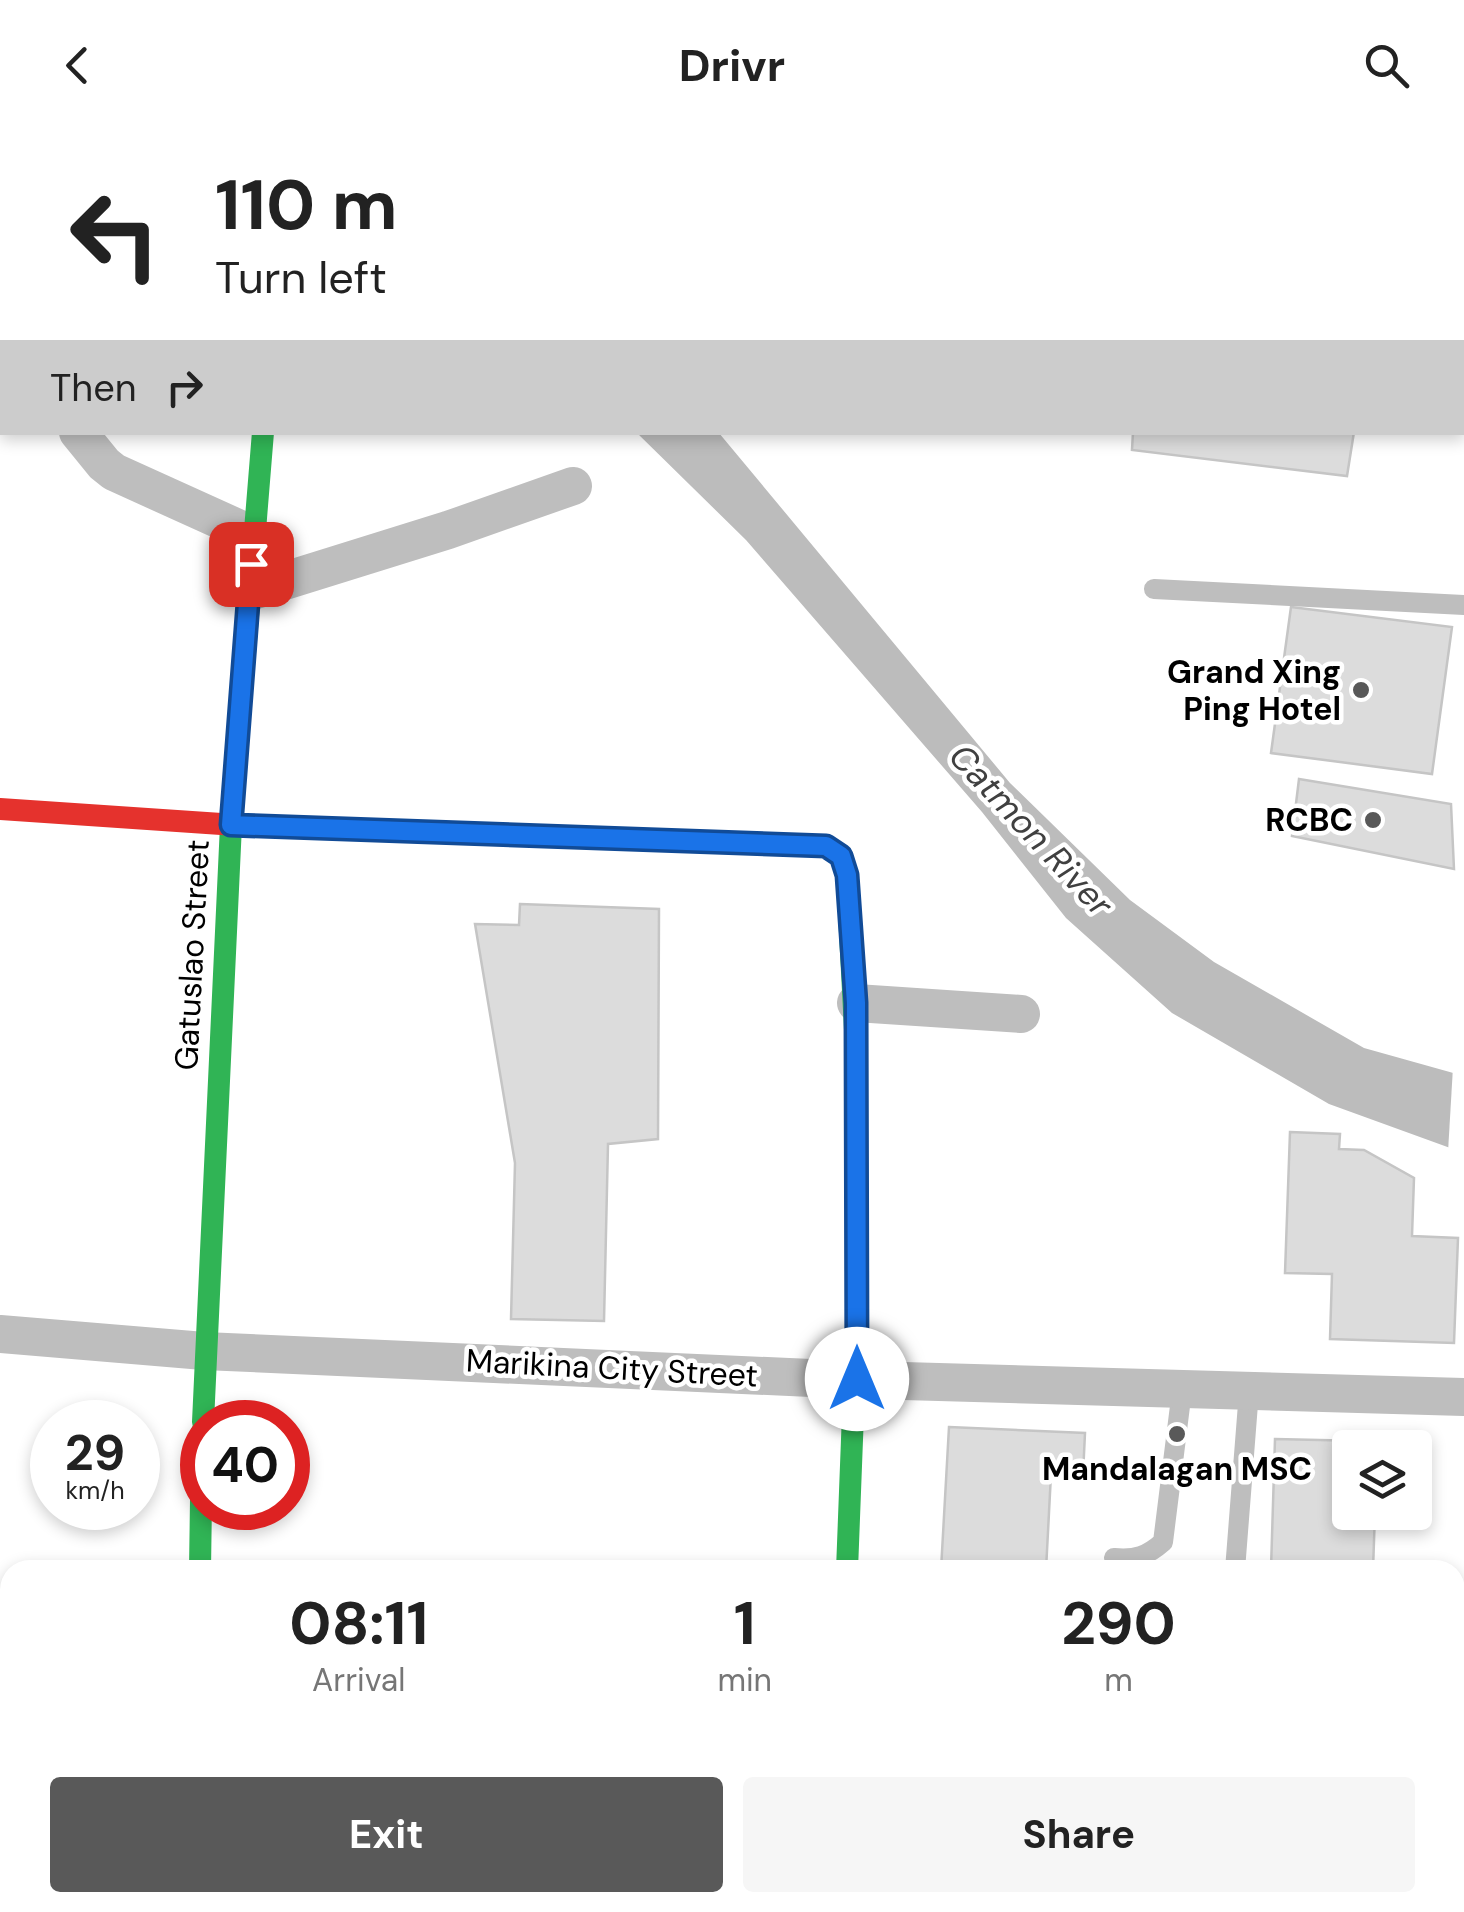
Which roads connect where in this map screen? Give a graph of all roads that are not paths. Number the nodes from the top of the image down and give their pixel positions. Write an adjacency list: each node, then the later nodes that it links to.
1 (80, 435): 4 (street)
2 (263, 435): 4 (street, Gatuslao Street)
3 (573, 486): 6 (street)
4 (253, 534): 6 (street, Gatuslao Street)
5 (1154, 589): 7 (lane)
6 (249, 592): 9 (street, Gatuslao Street)
7 (1464, 605)
8 (0, 810): 9 (street)
9 (231, 825): 10 (street); 13 (street, Gatuslao Street)
10 (856, 1003): 11 (street); 14 (street)
11 (1021, 1014)
12 (0, 1334): 13 (street, Marikina City Street)
13 (204, 1351): 14 (street, Marikina City Street); 18 (street, Gatuslao Street)
14 (857, 1379): 15 (street, Marikina City Street); 22 (street)
15 (1182, 1390): 16 (street, Marikina City Street); 20 (lane)
16 (1249, 1391): 17 (street, Marikina City Street); 23 (lane)
17 (1464, 1396)
18 (203, 1400)
19 (201, 1530): 21 (street)
20 (1114, 1558)
21 (200, 1560)
22 (848, 1560)
23 (1236, 1560)

